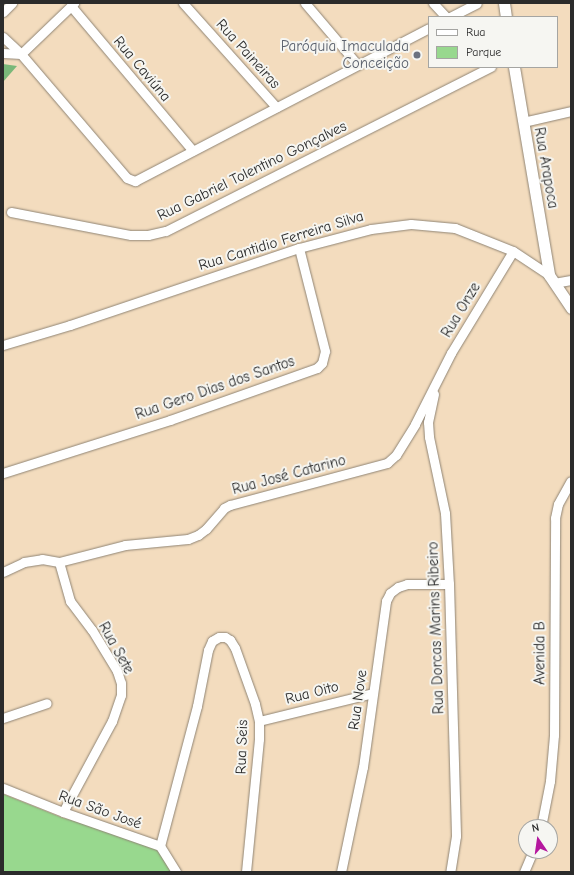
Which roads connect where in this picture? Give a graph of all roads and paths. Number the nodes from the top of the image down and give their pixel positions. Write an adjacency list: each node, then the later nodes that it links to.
1 (12, 3): 8 (street)
2 (183, 3): 19 (street, Rua Paineiras)
3 (305, 3): 16 (street)
4 (433, 3): 9 (street)
5 (477, 3): 10 (street)
6 (504, 3): 11 (street)
7 (72, 4): 15 (street); 22 (street, Rua Caviúna)
8 (3, 12)
9 (445, 16)
10 (452, 16)
11 (506, 16)
12 (428, 28): 16 (street)
13 (3, 37): 15 (street)
14 (3, 53): 15 (street)
15 (21, 54): 22 (street)
16 (357, 64): 19 (street)
17 (489, 68): 23 (street, Rua Gabriel Tolentino Gonçalves)
18 (514, 68): 21 (street, Rua Arapoca)
19 (276, 107): 22 (street)
20 (571, 111): 21 (street)
21 (523, 122): 26 (street, Rua Arapoca)
22 (193, 151)
23 (11, 212)
24 (299, 248): 25 (street, Rua Cantidio Ferreira Silva); 29 (street, Rua Cantidio Ferreira Silva); 31 (street, Rua Gero Dias dos Santos)
25 (512, 251): 26 (street, Rua Cantidio Ferreira Silva); 30 (street, Rua Onze)
26 (551, 279): 27 (street); 28 (street, Rua Cantidio Ferreira Silva)
27 (571, 280)
28 (571, 308)
29 (3, 345)
30 (435, 385): 33 (street, Rua José Catarino); 35 (street, Rua Dorcas Marins Ribeiro)
31 (3, 473)
32 (571, 481): 42 (street, Avenida B)
33 (59, 562): 34 (street, Rua José Catarino); 41 (street, Rua Sete)
34 (3, 572)
35 (450, 584): 36 (street, Rua Nove); 48 (street, Rua Dorcas Marins Ribeiro)
36 (373, 693): 39 (street, Rua Oito); 47 (street, Rua Nove)
37 (47, 703): 38 (street)
38 (3, 718)
39 (259, 721): 43 (street, Rua Seis); 46 (street, Rua Seis)
40 (3, 788): 41 (street, Rua São José)
41 (63, 812): 43 (street, Rua São José)
42 (543, 819)
43 (160, 846): 45 (street)
44 (530, 859): 49 (street)
45 (176, 872)
46 (246, 872)
47 (341, 872)
48 (450, 872)
49 (524, 872)

